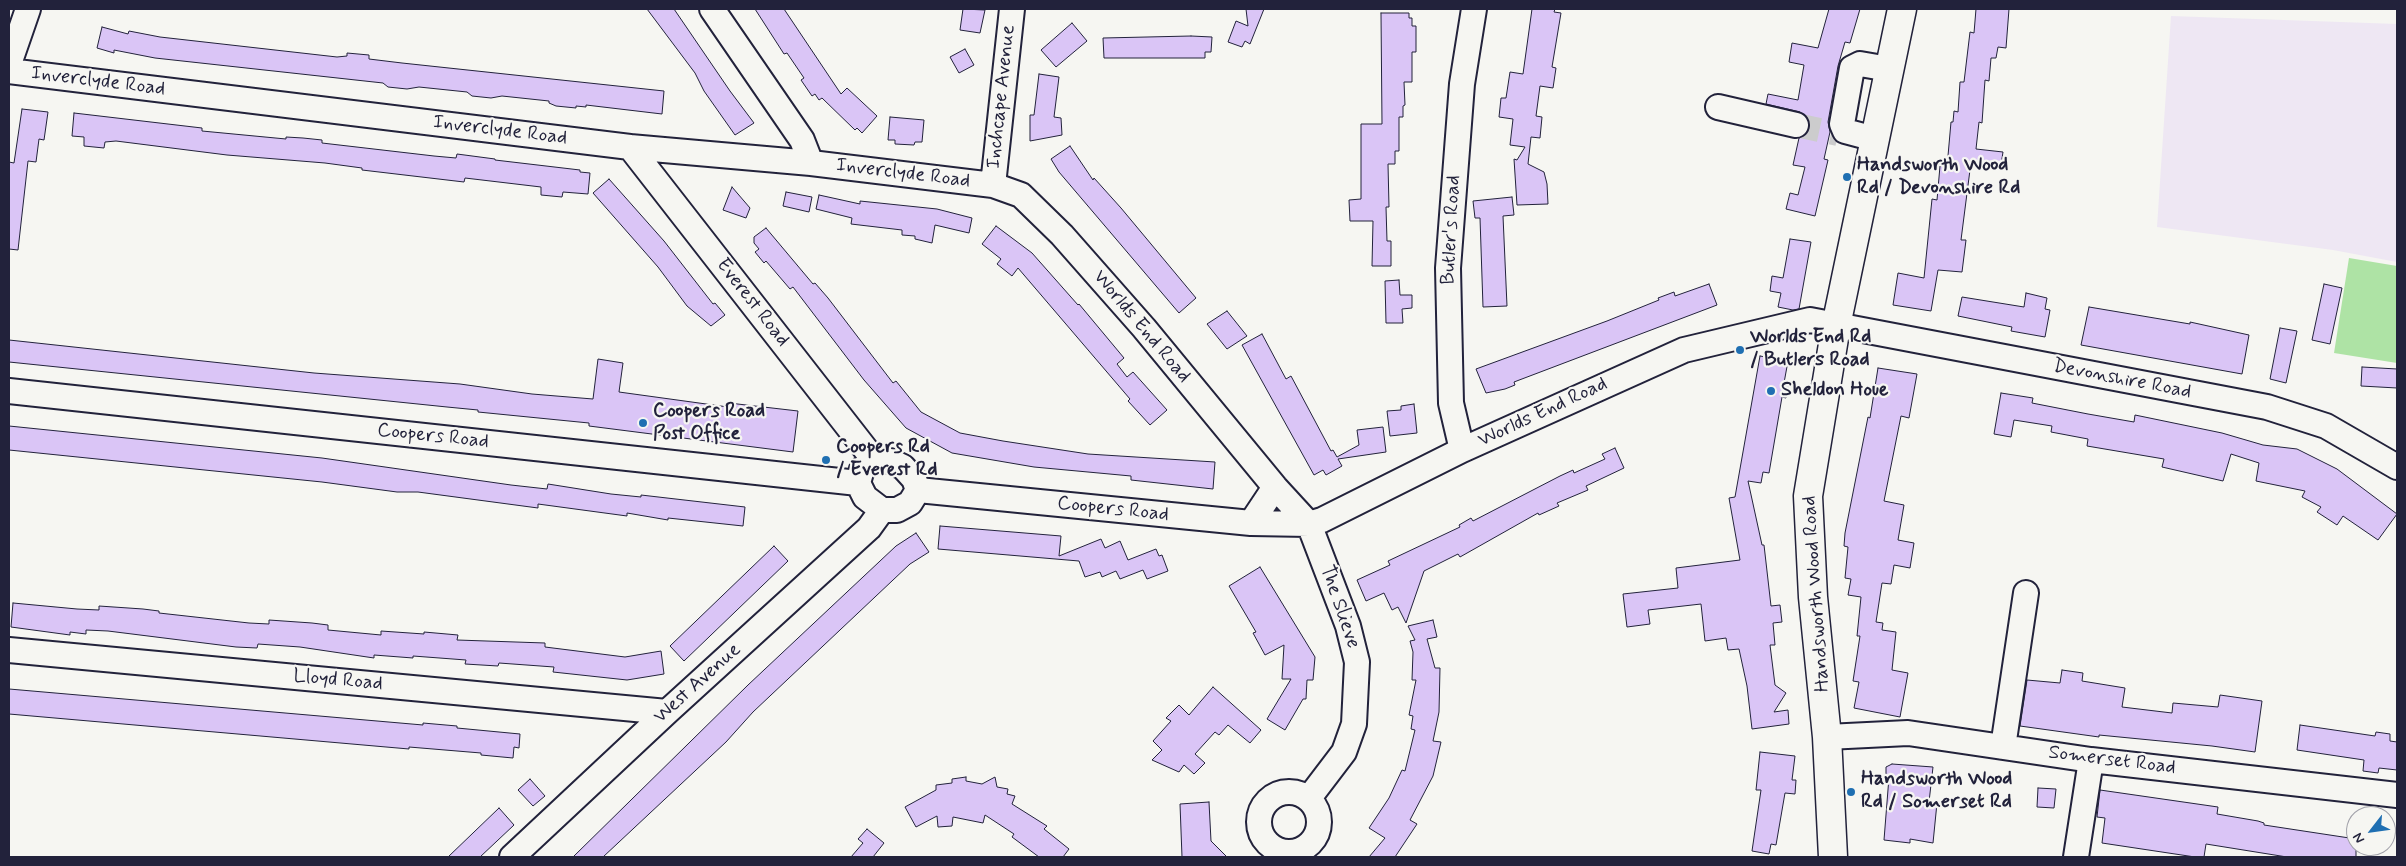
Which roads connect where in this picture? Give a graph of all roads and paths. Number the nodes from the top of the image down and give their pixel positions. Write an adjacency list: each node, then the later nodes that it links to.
1 (28, 9): 6 (street)
2 (712, 9): 13 (street)
3 (1012, 9): 14 (street, Inchcape Avenue)
4 (1474, 9): 17 (street, Butler's Road)
5 (1902, 9): 7 (main road, Handsworth Wood Road)
6 (9, 64)
7 (1889, 69): 11 (main road, Handsworth Wood Road); 11 (street)
8 (9, 71): 12 (street, Inverclyde Road)
9 (1718, 107): 10 (street)
10 (1796, 125)
11 (1875, 139): 15 (main road, Handsworth Wood Road)
12 (630, 147): 13 (street, Inverclyde Road); 18 (street, Everest Road)
13 (811, 163): 14 (street, Inverclyde Road)
14 (993, 185): 21 (street, Worlds End Road)
15 (1836, 326): 17 (street, Worlds End Road); 19 (street, Devonshire Road); 29 (main road, Handsworth Wood Road)
16 (9, 391): 20 (street, Coopers Road)
17 (1462, 450): 25 (street, Worlds End Road)
18 (874, 460): 20 (street); 22 (street)
19 (2397, 467)
20 (858, 483): 23 (street)
21 (1275, 486): 24 (street); 25 (street, Worlds End Road)
22 (918, 490): 23 (street); 24 (street, Coopers Road)
23 (882, 510): 28 (street, West Avenue)
24 (1251, 523): 25 (street, Coopers Road)
25 (1309, 524): 33 (street, The Slieve)
26 (2026, 593): 30 (street)
27 (9, 650): 28 (street, Lloyd Road)
28 (666, 712): 35 (street, West Avenue)
29 (1827, 737): 30 (street, Somerset Road); 36 (main road, Handsworth Wood Road)
30 (2003, 747): 31 (street, Somerset Road)
31 (2091, 760): 32 (street, Somerset Road); 37 (street)
32 (2397, 795)
33 (1309, 798): 34 (street); 34 (street)
34 (1268, 852)
35 (512, 857)
36 (1833, 857)
37 (2076, 857)

